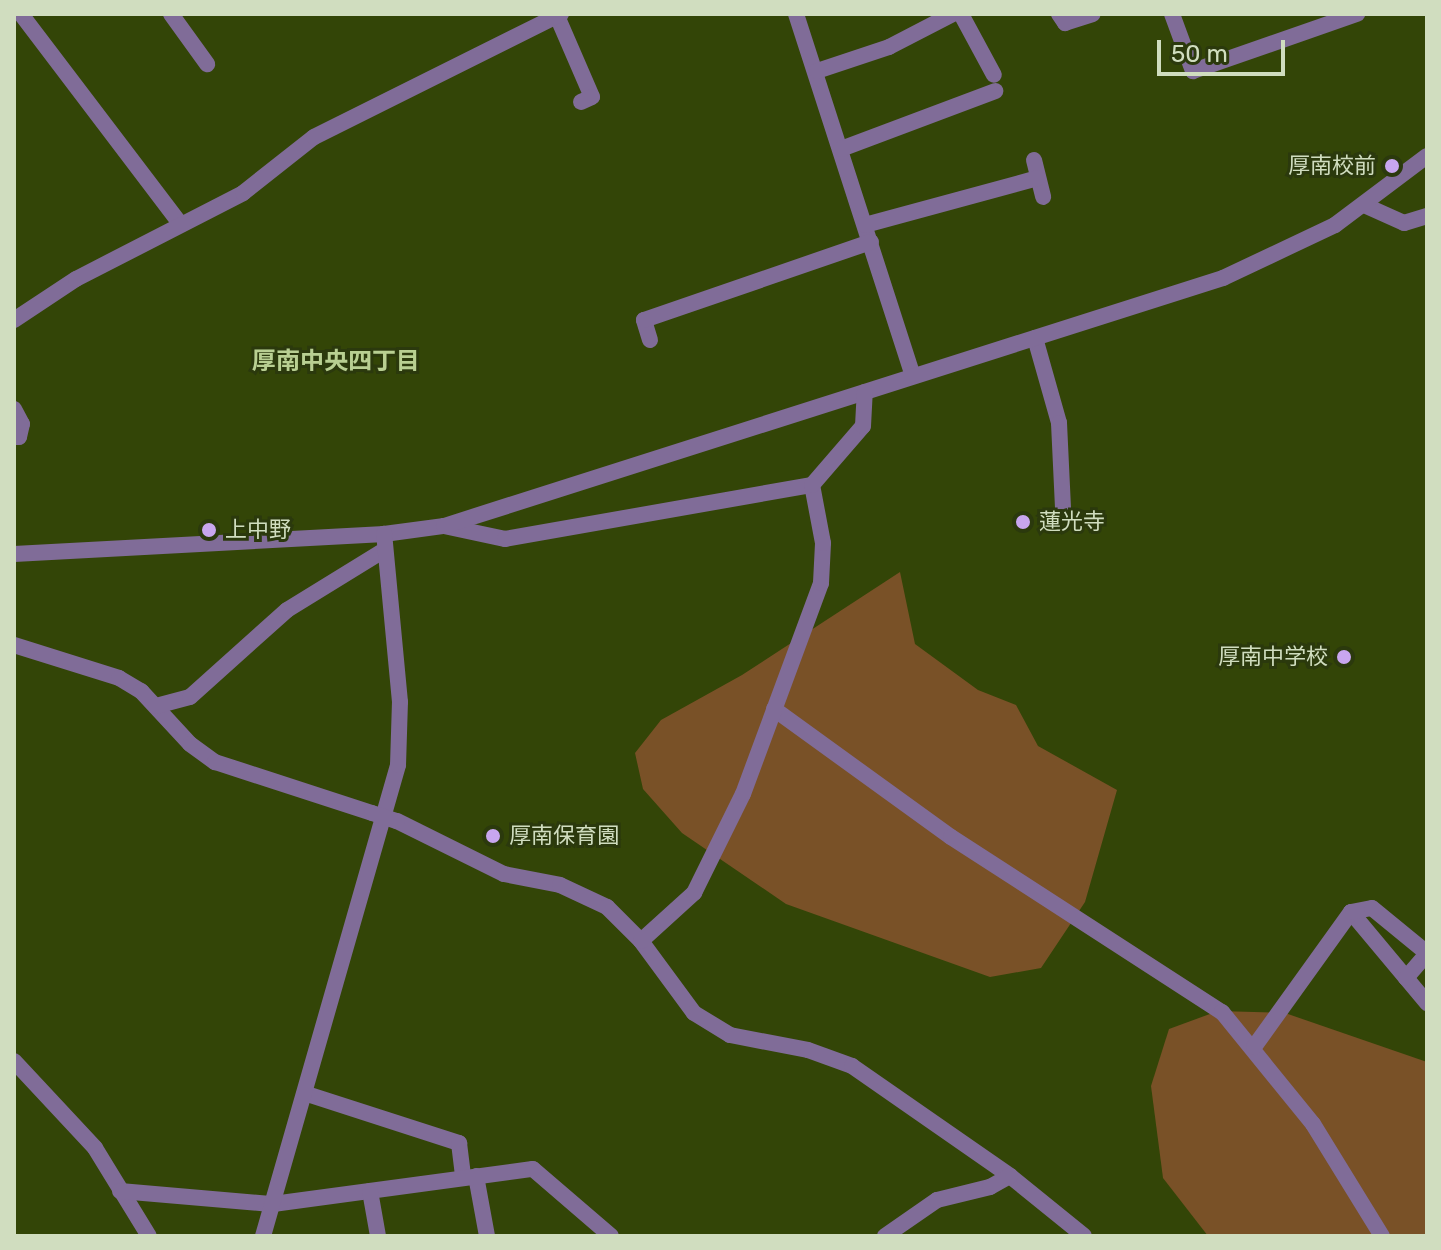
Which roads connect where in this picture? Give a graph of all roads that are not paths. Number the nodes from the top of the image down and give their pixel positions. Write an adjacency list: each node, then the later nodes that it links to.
1 (21, 14): 21 (street)
2 (171, 14): 11 (street)
3 (796, 14): 12 (street)
4 (953, 14): 12 (street)
5 (961, 14): 14 (street)
6 (1059, 14): 7 (street)
7 (1093, 14)
8 (1172, 14): 9 (street)
9 (1357, 14)
10 (559, 15): 13 (street); 21 (street)
11 (207, 64)
12 (817, 71): 14 (street)
13 (581, 102)
14 (841, 149): 22 (street)
15 (1427, 156): 19 (street)
16 (1034, 160): 17 (street)
17 (1038, 178): 18 (street); 22 (street)
18 (1043, 197)
19 (1364, 205): 20 (street); 24 (street)
20 (1427, 216)
21 (179, 222): 23 (street)
22 (868, 233): 25 (street); 26 (street)
23 (14, 320)
24 (1035, 338): 26 (street); 31 (street)
25 (650, 340)
26 (913, 376): 27 (street)
27 (865, 392): 30 (street); 32 (street)
28 (14, 409): 29 (street)
29 (14, 437)
30 (812, 485): 32 (street); 37 (street)
31 (1063, 509)
32 (444, 526): 33 (street)
33 (383, 542): 34 (street); 36 (street); 45 (street)
34 (14, 554)
35 (14, 645): 36 (street)
36 (156, 706): 39 (street, bridge)
37 (774, 709): 39 (street); 43 (street)
38 (1351, 912): 40 (street); 41 (street); 43 (street)
39 (641, 941): 47 (street)
40 (1427, 954): 41 (street)
41 (1406, 978): 42 (street)
42 (1427, 1003)
43 (1254, 1047): 58 (street)
44 (14, 1061): 48 (street)
45 (307, 1094): 46 (street); 50 (street)
46 (469, 1176): 49 (street); 54 (street); 55 (street)
47 (1010, 1176): 56 (street); 57 (street)
48 (120, 1191): 50 (street); 51 (street)
49 (370, 1191): 50 (street); 53 (street)
50 (273, 1204): 52 (street)
51 (149, 1236)
52 (263, 1236)
53 (378, 1236)
54 (487, 1236)
55 (611, 1236)
56 (885, 1236)
57 (1084, 1236)
58 (1382, 1236)

